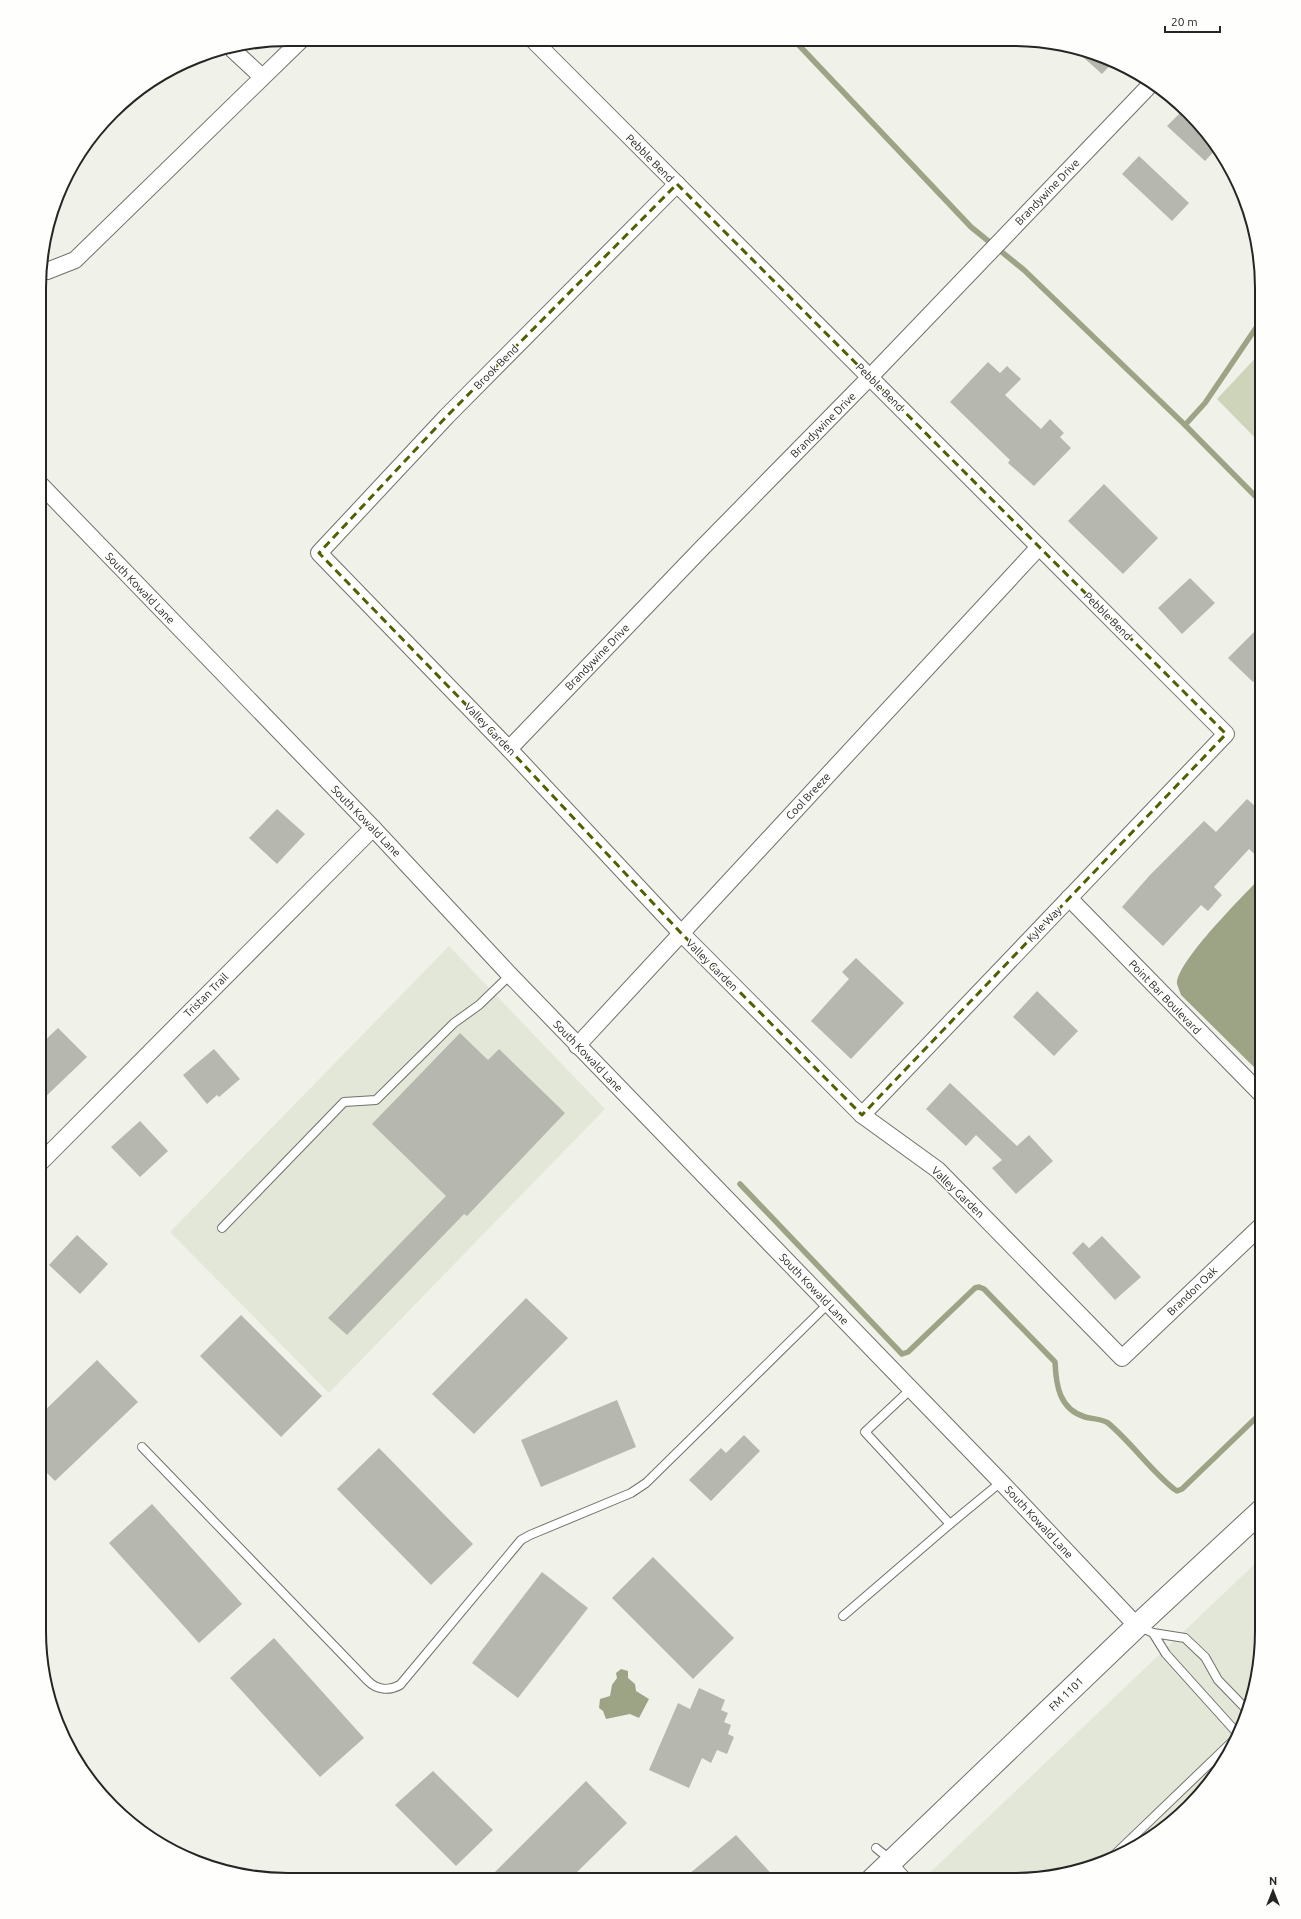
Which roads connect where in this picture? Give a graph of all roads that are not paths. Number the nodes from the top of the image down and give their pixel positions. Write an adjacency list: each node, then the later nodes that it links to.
1 (295, 46): 4 (street)
2 (539, 46): 6 (street, Pebble Bend)
3 (235, 52): 4 (street)
4 (262, 77): 7 (street)
5 (1148, 87): 8 (street, Brandywine Drive)
6 (677, 184): 8 (street, Pebble Bend); 11 (street, Brook Bend)
7 (47, 271)
8 (870, 377): 10 (street, Pebble Bend); 13 (street, Brandywine Drive)
9 (46, 490): 14 (street, South Kowald Lane)
10 (1039, 547): 12 (street, Pebble Bend); 16 (street, Cool Breeze)
11 (318, 553): 13 (street, Valley Garden)
12 (1226, 734): 15 (street, Kyle Way)
13 (509, 749): 16 (street, Valley Garden)
14 (373, 828): 17 (street, South Kowald Lane); 21 (street, Tristan Trail)
15 (1069, 898): 19 (street, Point Bar Boulevard); 20 (street, Kyle Way)
16 (681, 933): 18 (street, Cool Breeze); 20 (street, Valley Garden)
17 (510, 975): 18 (street, South Kowald Lane); 22 (lane)
18 (577, 1046): 24 (street, South Kowald Lane)
19 (1255, 1088)
20 (862, 1115): 25 (street, Valley Garden)
21 (46, 1157)
22 (222, 1228)
23 (1255, 1232): 25 (street, Brandon Oak)
24 (828, 1304): 26 (street, South Kowald Lane); 27 (lane)
25 (1122, 1358)
26 (911, 1389): 28 (street, South Kowald Lane); 30 (lane)
27 (142, 1447)
28 (1001, 1482): 30 (lane); 32 (street, South Kowald Lane)
29 (1255, 1517): 32 (main road, FM 1101 / FM 1101)
30 (950, 1524): 31 (lane)
31 (843, 1616)
32 (1145, 1629): 33 (lane); 34 (lane); 37 (main road, FM 1101 / FM 1101)
33 (1243, 1706)
34 (1234, 1730)
35 (1224, 1749): 36 (lane)
36 (1123, 1846)
37 (884, 1854): 38 (main road, FM 1101 / FM 1101); 39 (lane)
38 (875, 1873)
39 (902, 1873)

